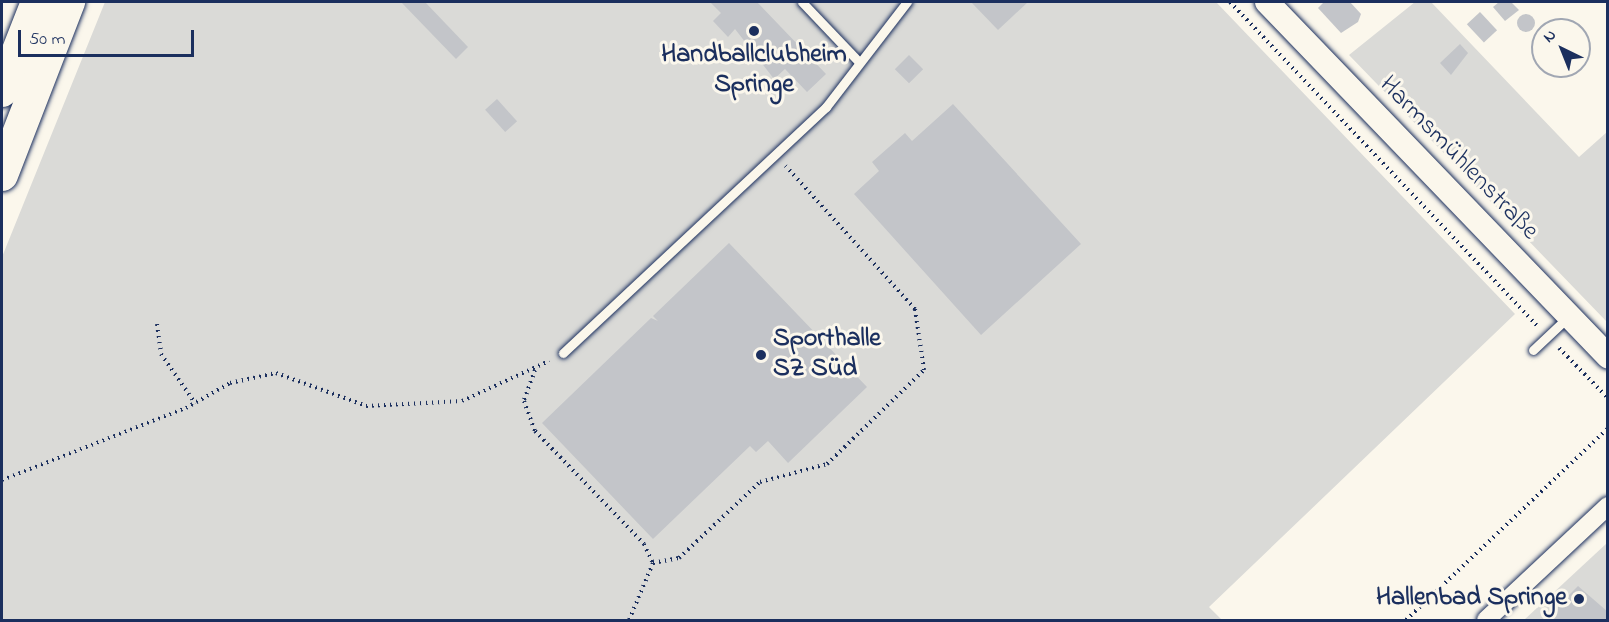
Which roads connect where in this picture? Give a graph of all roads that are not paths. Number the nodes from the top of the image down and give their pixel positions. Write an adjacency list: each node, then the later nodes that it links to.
1 (37, 2): 7 (highway)
2 (69, 2): 8 (highway)
3 (802, 2): 6 (lane)
4 (907, 2): 6 (lane)
5 (1267, 2): 9 (street, Harmsmühlenstraße)
6 (859, 62): 11 (lane)
7 (2, 91)
8 (2, 175)
9 (1569, 316): 10 (lane); 12 (street, Harmsmühlenstraße)
10 (1533, 350)
11 (563, 353)
12 (1608, 356)
13 (1608, 506): 14 (street)
14 (1485, 621)

